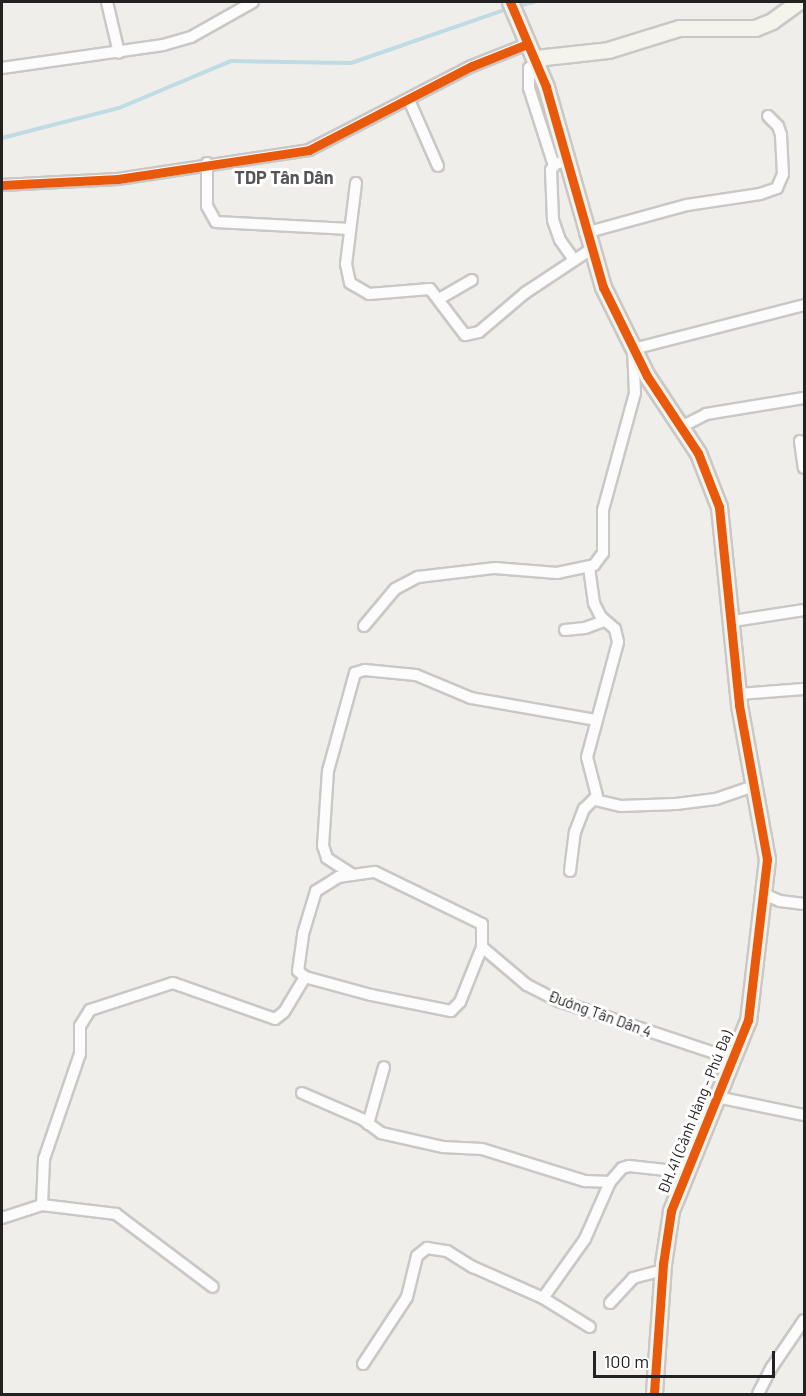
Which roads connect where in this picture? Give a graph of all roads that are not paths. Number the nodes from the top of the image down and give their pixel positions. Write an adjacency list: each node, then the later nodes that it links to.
1 (107, 2): 6 (street)
2 (253, 2): 6 (street)
3 (510, 2): 5 (street, ĐH.41 (Cảnh Hàng - Phú Đa))
4 (798, 2): 7 (street)
5 (527, 44): 7 (street, ĐH.41 (Cảnh Hàng - Phú Đa)); 9 (street)
6 (119, 53): 8 (street)
7 (536, 60): 12 (street, ĐH.41 (Cảnh Hàng - Phú Đa))
8 (2, 68)
9 (409, 100): 11 (street); 13 (street)
10 (768, 116): 17 (street)
11 (207, 163): 15 (street); 16 (street)
12 (560, 164): 17 (street, ĐH.41 (Cảnh Hàng - Phú Đa)); 19 (street)
13 (438, 166)
14 (356, 183): 16 (street)
15 (2, 185)
16 (350, 228): 21 (street)
17 (585, 233): 18 (street, ĐH.41 (Cảnh Hàng - Phú Đa))
18 (590, 250): 19 (street); 23 (street, ĐH.41 (Cảnh Hàng - Phú Đa))
19 (574, 260): 21 (street)
20 (472, 280): 21 (street)
21 (440, 298)
22 (804, 305): 23 (street)
23 (633, 349): 25 (street, ĐH.41 (Cảnh Hàng - Phú Đa)); 28 (street)
24 (804, 398): 25 (street)
25 (680, 428): 31 (street, ĐH.41 (Cảnh Hàng - Phú Đa))
26 (800, 441): 27 (street)
27 (804, 468)
28 (589, 568): 30 (street); 32 (street)
29 (804, 610): 31 (street)
30 (604, 621): 33 (street); 36 (street)
31 (733, 621): 35 (street, ĐH.41 (Cảnh Hàng - Phú Đa))
32 (364, 626)
33 (564, 630)
34 (804, 689): 35 (street)
35 (739, 694): 37 (street, ĐH.41 (Cảnh Hàng - Phú Đa))
36 (596, 720): 38 (street); 40 (street)
37 (754, 786): 38 (street); 41 (street, ĐH.41 (Cảnh Hàng - Phú Đa))
38 (596, 800): 39 (street)
39 (570, 871)
40 (353, 875): 43 (street); 44 (street)
41 (764, 894): 42 (street); 45 (street, ĐH.41 (Cảnh Hàng - Phú Đa))
42 (804, 903)
43 (482, 947): 44 (street); 45 (street, Đướng Tân Dân 4)
44 (305, 977): 53 (street)
45 (732, 1059): 48 (street, ĐH.41 (Cảnh Hàng - Phú Đa))
46 (384, 1068): 50 (street)
47 (302, 1093): 50 (street)
48 (717, 1097): 49 (street); 51 (street, ĐH.41 (Cảnh Hàng - Phú Đa))
49 (804, 1115)
50 (368, 1124): 52 (street)
51 (684, 1173): 52 (street); 55 (street, ĐH.41 (Cảnh Hàng - Phú Đa))
52 (610, 1182): 57 (street)
53 (42, 1205): 54 (street); 56 (street)
54 (2, 1218)
55 (663, 1270): 58 (street); 62 (street, ĐH.41 (Cảnh Hàng - Phú Đa))
56 (213, 1287)
57 (543, 1298): 60 (street); 61 (street)
58 (610, 1303)
59 (804, 1320): 63 (street)
60 (590, 1328)
61 (363, 1364)
62 (654, 1395)
63 (758, 1395)

